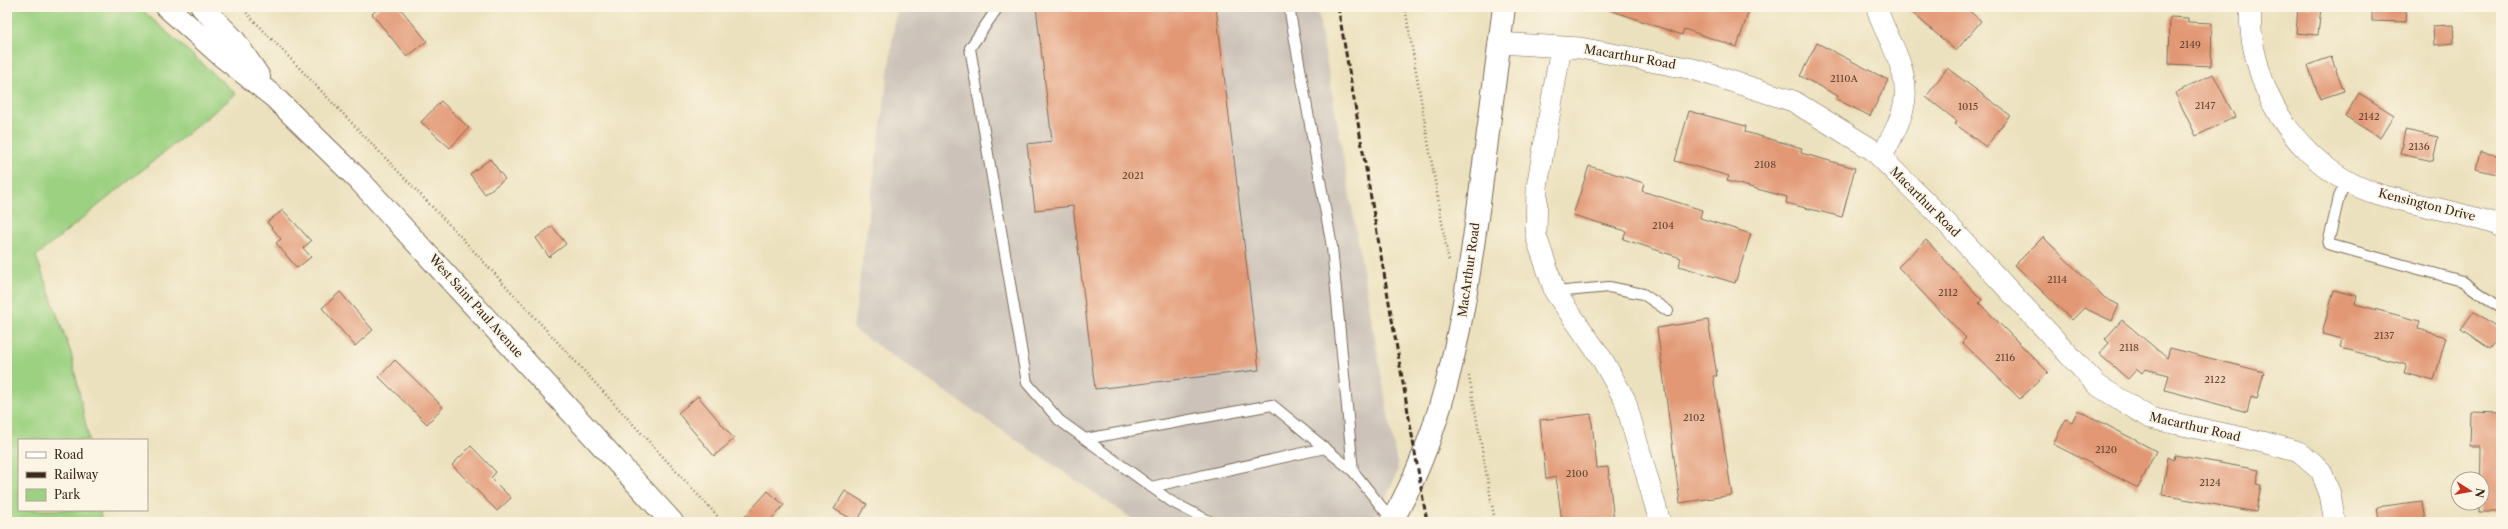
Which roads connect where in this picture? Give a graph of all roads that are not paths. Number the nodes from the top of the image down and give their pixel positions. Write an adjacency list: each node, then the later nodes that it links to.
1 (167, 7): 10 (main road, West Saint Paul Avenue)
2 (202, 7): 10 (main road, West Saint Paul Avenue)
3 (998, 7): 17 (lane)
4 (1289, 7): 19 (lane)
5 (1504, 7): 8 (main road, MacArthur Road)
6 (1877, 7): 11 (street)
7 (2251, 7): 12 (street, Kensington Drive)
8 (1500, 43): 9 (street, Macarthur Road); 21 (main road, MacArthur Road)
9 (1560, 47): 11 (street, Macarthur Road); 14 (street)
10 (273, 96): 22 (main road, West Saint Paul Avenue)
11 (1881, 158): 25 (street, Macarthur Road)
12 (2347, 180): 13 (street, Kensington Drive); 15 (lane)
13 (2501, 226)
14 (1554, 292): 16 (lane); 24 (street)
15 (2501, 308)
16 (1668, 311)
17 (1085, 439): 18 (lane); 20 (lane)
18 (1325, 448): 19 (lane); 20 (lane)
19 (1352, 471): 21 (lane)
20 (1151, 487): 23 (lane)
21 (1391, 521)
22 (672, 522)
23 (1211, 522)
24 (1660, 522)
25 (2335, 522)

